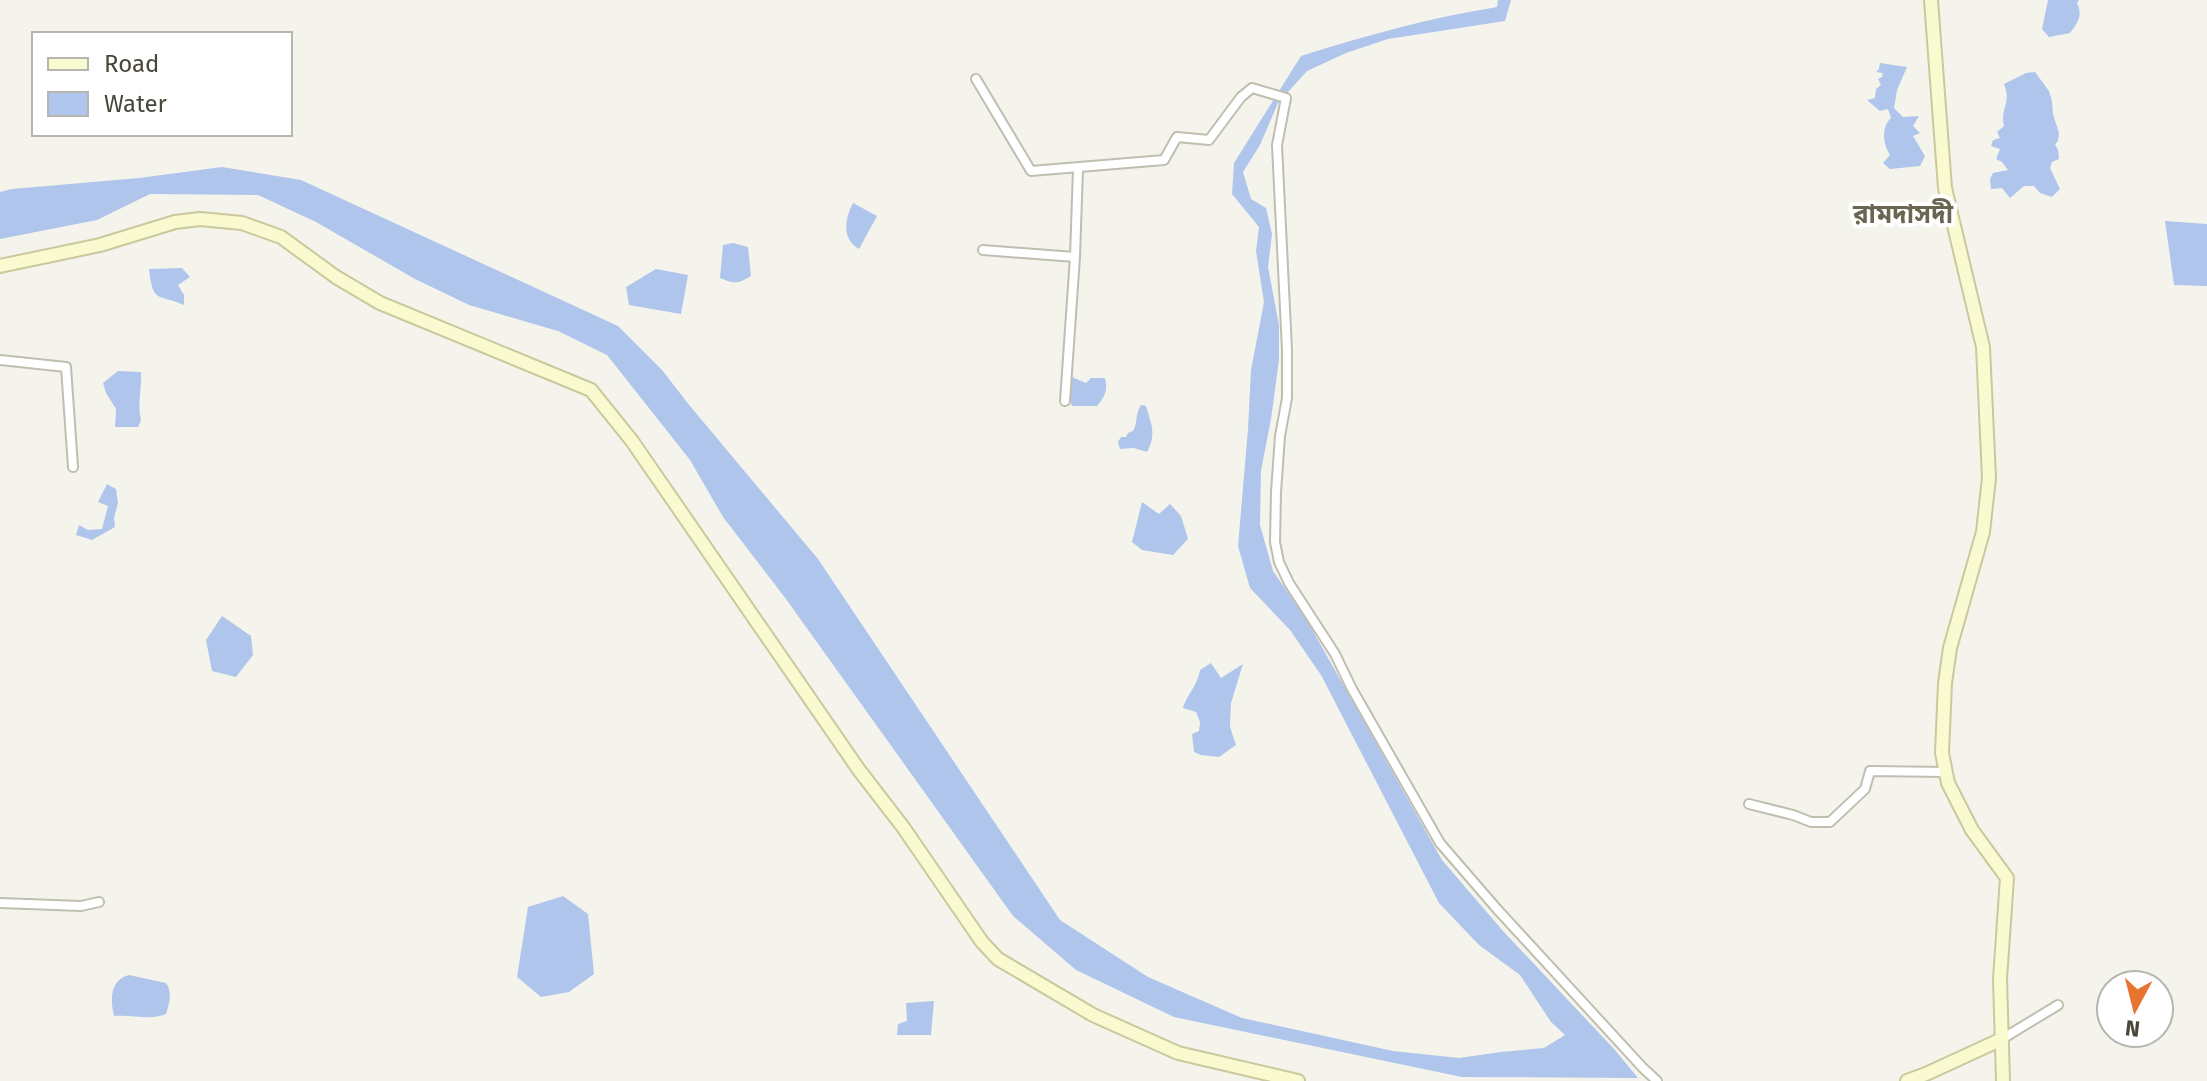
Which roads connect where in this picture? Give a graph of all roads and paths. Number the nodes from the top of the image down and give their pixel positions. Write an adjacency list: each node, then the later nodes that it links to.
1 (1931, 0): 10 (main road)
2 (976, 79): 3 (street)
3 (1078, 169): 5 (street); 17 (street)
4 (983, 250): 5 (street)
5 (1075, 257): 8 (street)
6 (0, 266): 16 (main road)
7 (0, 360): 9 (street)
8 (1065, 401)
9 (73, 467)
10 (1946, 772): 11 (street); 15 (main road)
11 (1749, 804)
12 (99, 902): 13 (street)
13 (0, 903)
14 (2058, 1005): 15 (street)
15 (2002, 1039): 18 (main road); 19 (main road)
16 (1298, 1081)
17 (1657, 1081)
18 (1907, 1081)
19 (2003, 1081)

